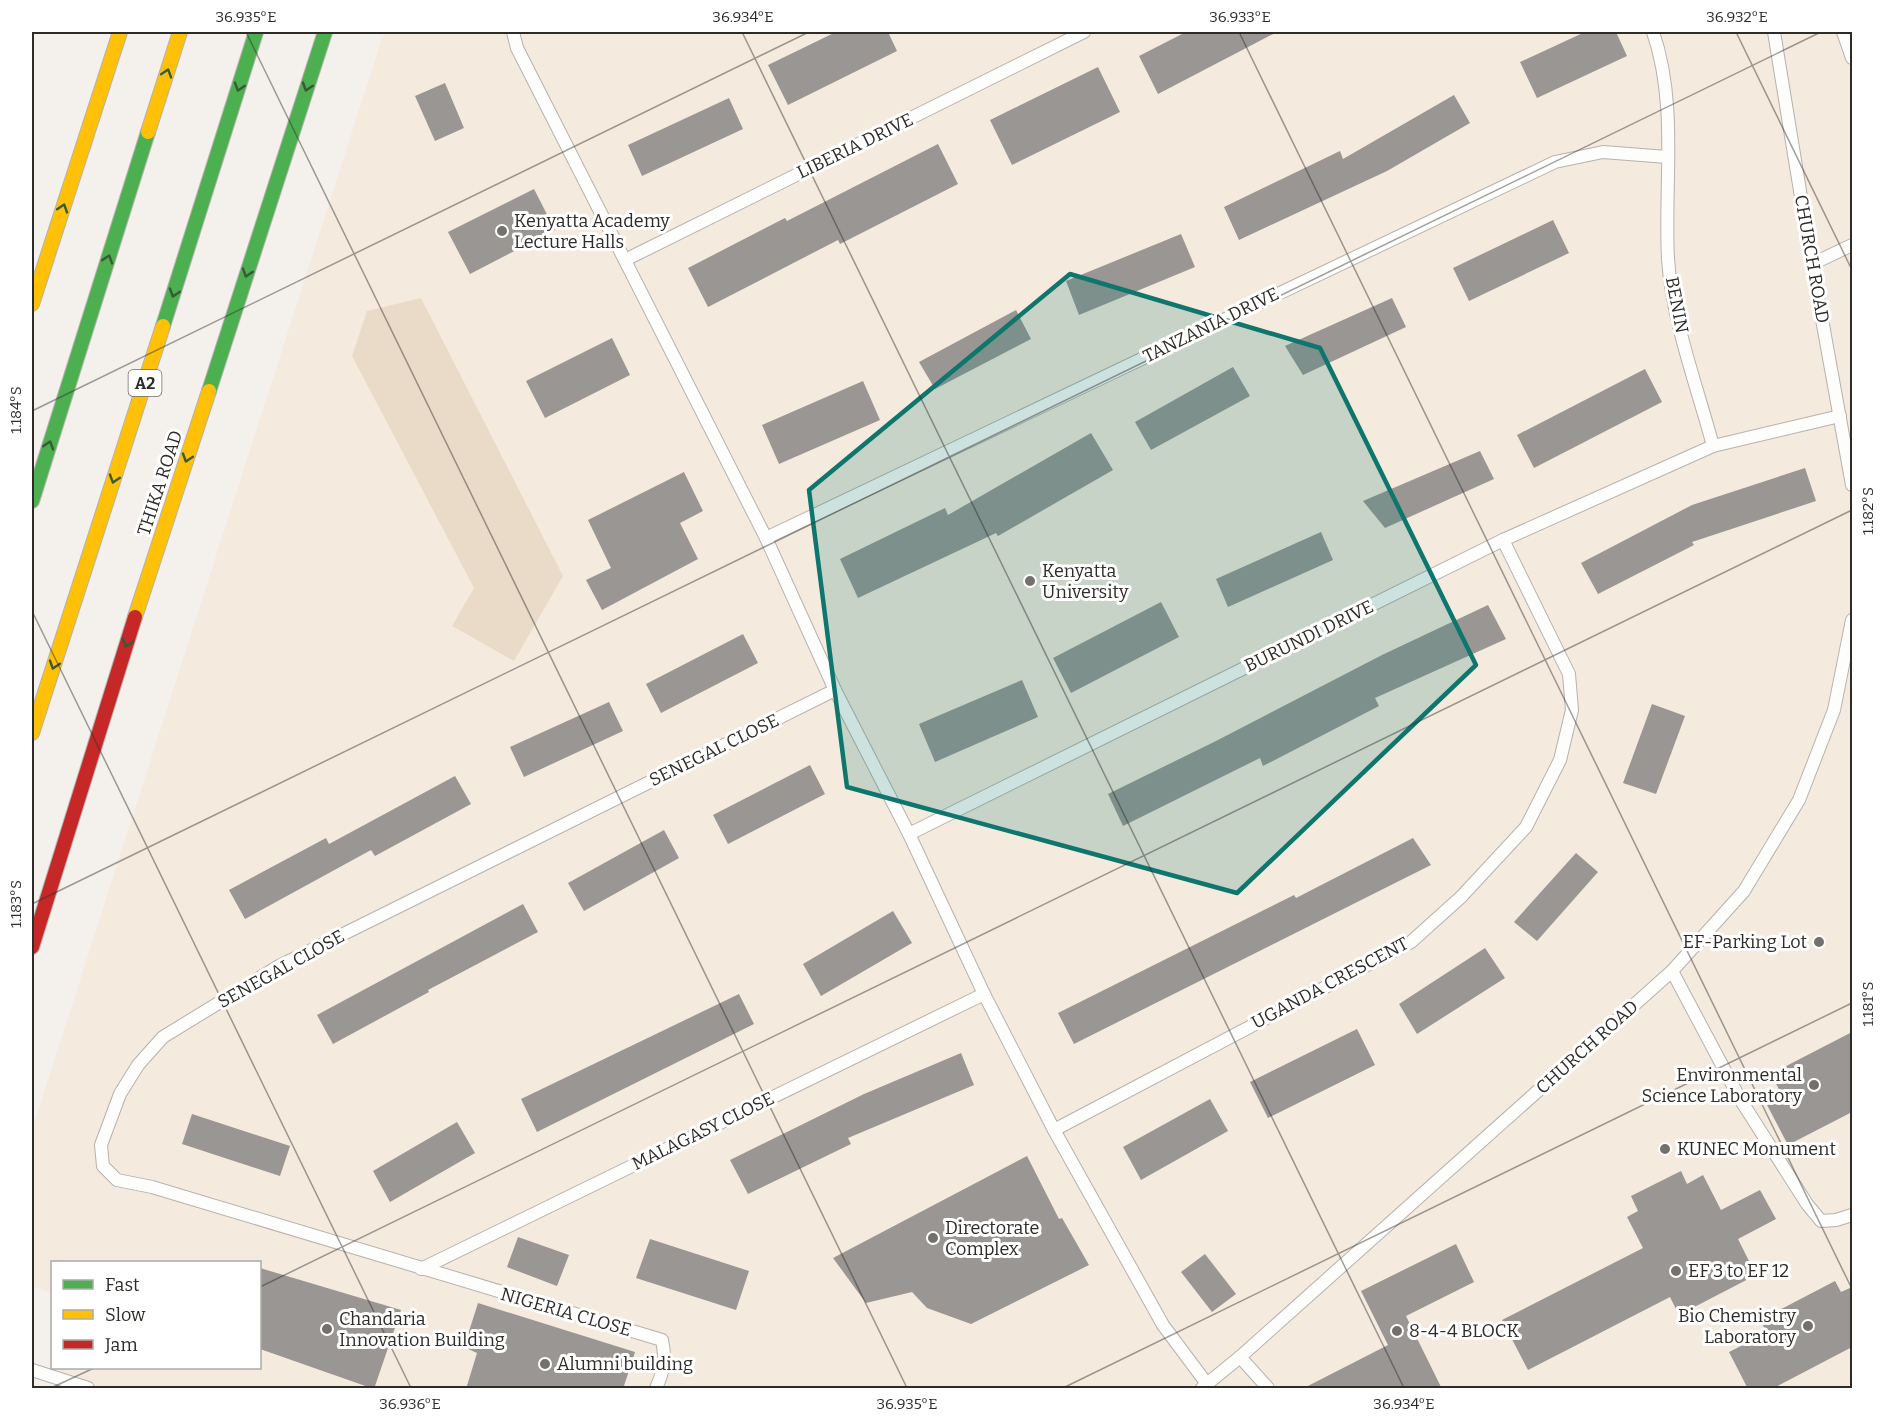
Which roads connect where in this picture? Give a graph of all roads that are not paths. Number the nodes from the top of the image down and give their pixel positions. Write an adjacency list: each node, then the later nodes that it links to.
1 (120, 32): 15 (main road, one-way to 1)
2 (180, 32): 19 (main road, one-way to 2)
3 (256, 32): 24 (main road, A2, one-way to 24)
4 (326, 32): 26 (main road, THIKA ROAD, one-way to 26)
5 (513, 32): 13 (lane)
6 (1084, 32): 13 (lane, LIBERIA DRIVE)
7 (1653, 32): 11 (lane, BENIN)
8 (1774, 32): 14 (lane, CHURCH ROAD)
9 (1843, 32): 10 (lane)
10 (1852, 58)
11 (1667, 157): 17 (lane, BENIN); 20 (lane, TANZANIA DRIVE)
12 (1852, 245): 14 (lane)
13 (625, 260): 20 (lane)
14 (1812, 264): 16 (lane, CHURCH ROAD)
15 (32, 304)
16 (1840, 416): 17 (lane); 18 (lane, CHURCH ROAD)
17 (1713, 446): 21 (lane, BURUNDI DRIVE)
18 (1852, 486)
19 (32, 501)
20 (766, 538): 23 (lane)
21 (1503, 540): 25 (lane, BURUNDI DRIVE); 29 (lane, UGANDA CRESCENT)
22 (1852, 620): 27 (lane, CHURCH ROAD)
23 (835, 690): 25 (lane); 31 (lane, SENEGAL CLOSE)
24 (32, 733)
25 (909, 834): 28 (lane)
26 (32, 947)
27 (1672, 971): 30 (lane); 32 (lane, CHURCH ROAD)
28 (984, 994): 29 (lane); 31 (lane, MALAGASY CLOSE)
29 (1054, 1130): 34 (lane)
30 (1852, 1215)
31 (422, 1269): 36 (lane, NIGERIA CLOSE)
32 (1239, 1357): 34 (lane, CHURCH ROAD); 37 (lane)
33 (32, 1370): 35 (lane)
34 (1204, 1386)
35 (88, 1389)
36 (656, 1389)
37 (1268, 1389)

